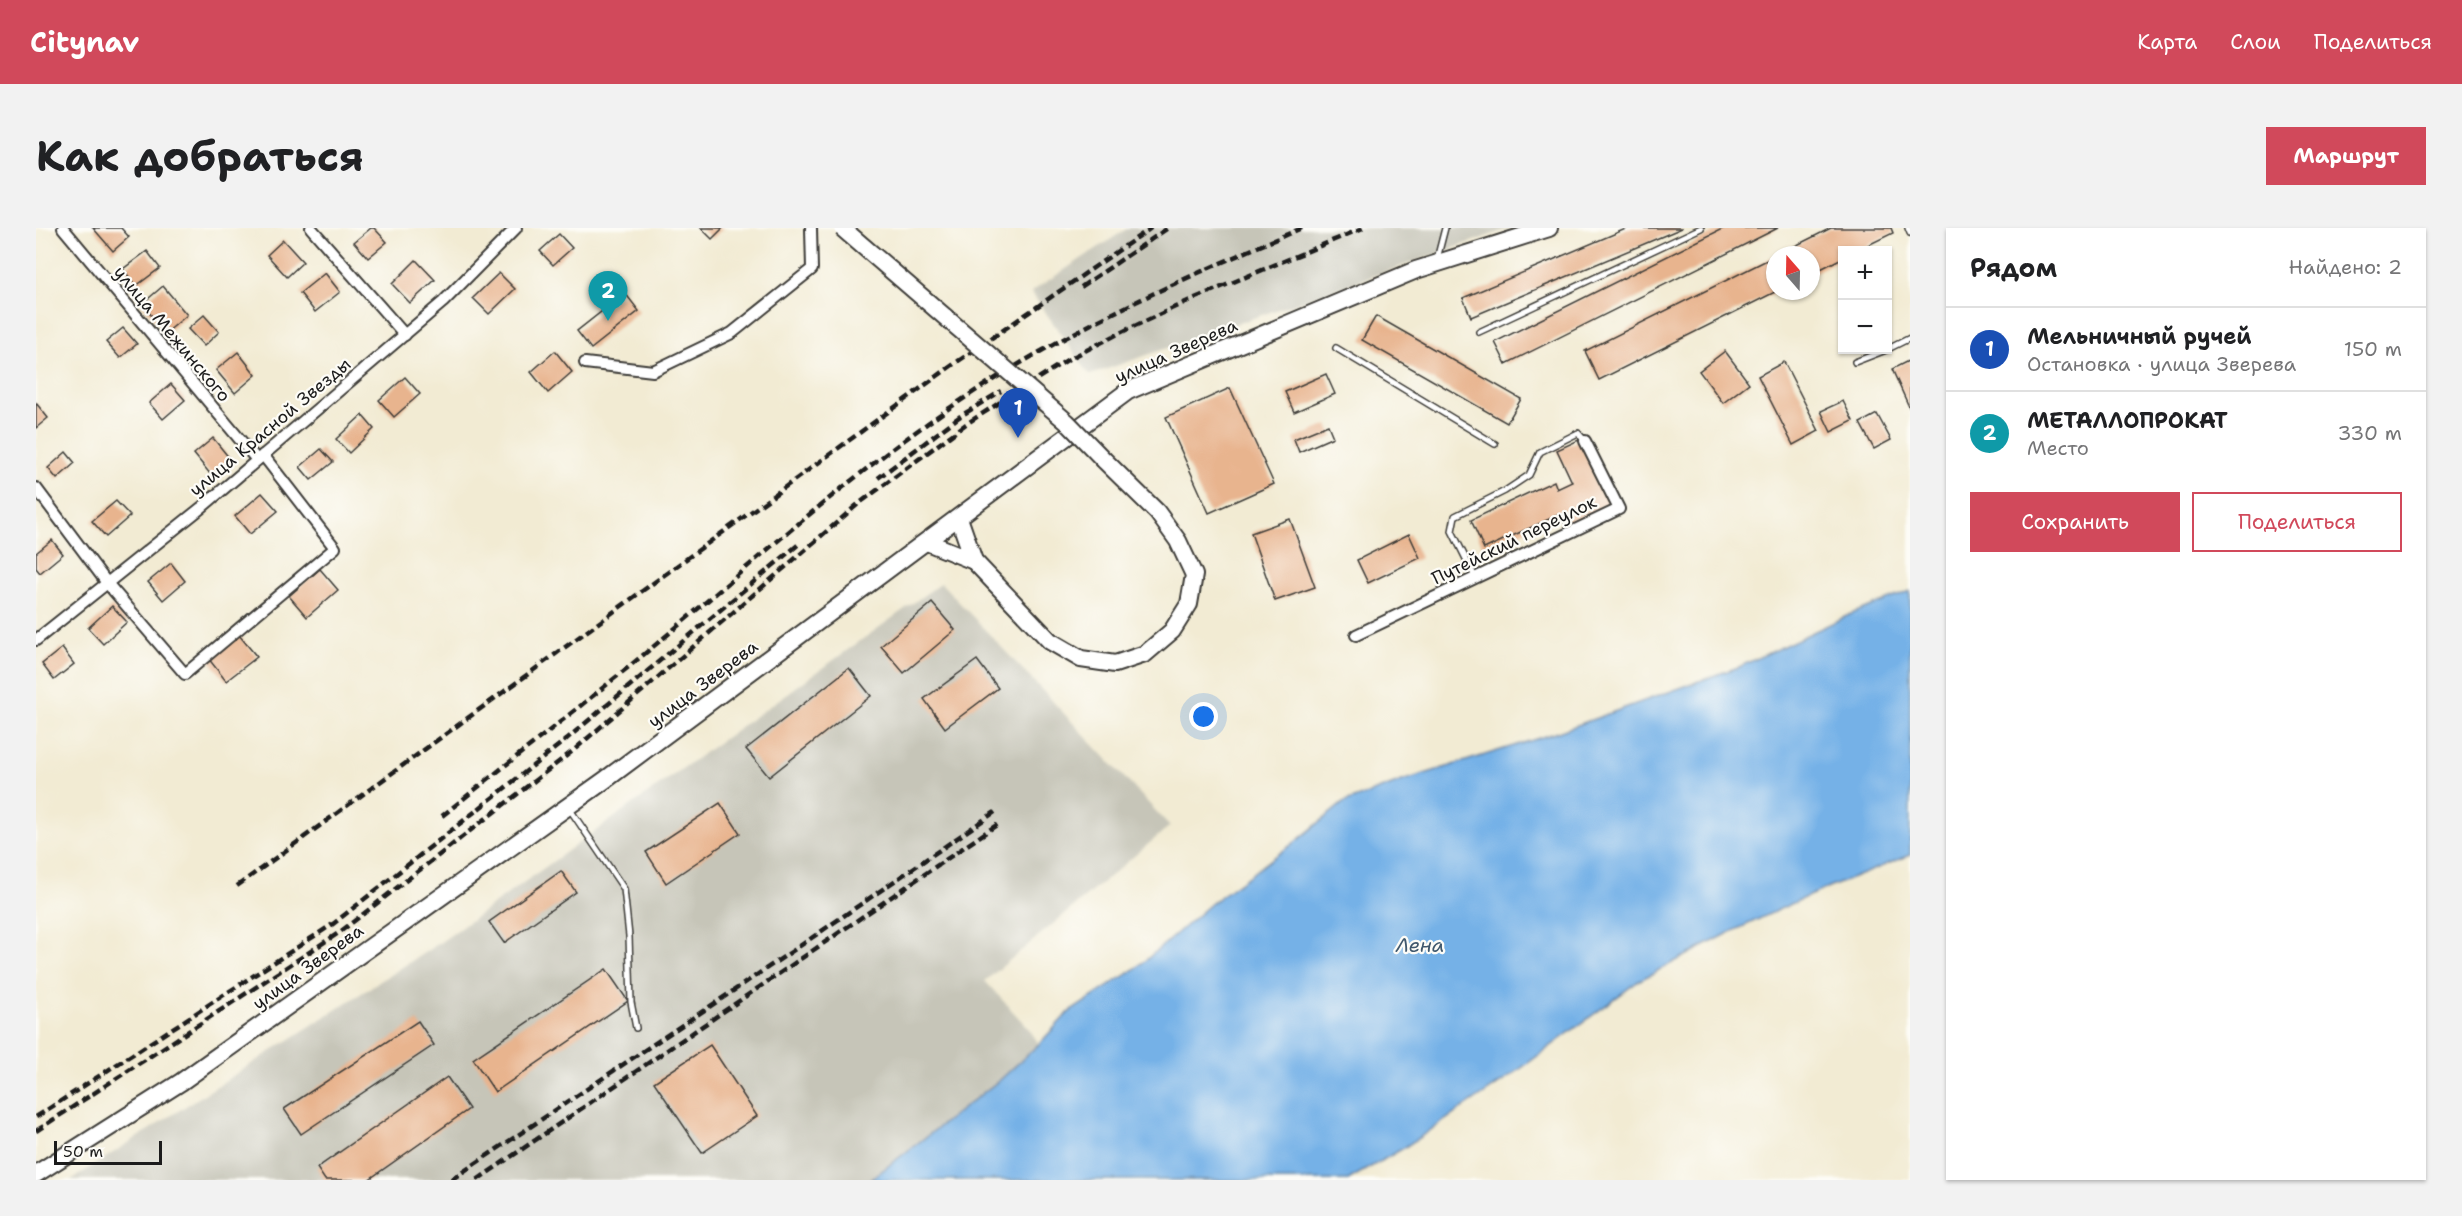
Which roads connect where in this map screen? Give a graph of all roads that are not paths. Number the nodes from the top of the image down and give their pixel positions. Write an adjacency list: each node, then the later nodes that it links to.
1 (63, 228): 22 (street, улица Межинского)
2 (311, 228): 13 (street)
3 (516, 228): 13 (street, улица Красной Звезды)
4 (811, 228): 19 (street)
5 (842, 228): 26 (main road, bridge)
6 (1445, 228): 11 (lane)
7 (1549, 228): 11 (main road, улица Зверева)
8 (1701, 228): 12 (lane)
9 (1908, 228): 10 (lane)
10 (1910, 233)
11 (1436, 264): 24 (main road, улица Зверева)
12 (1479, 332)
13 (405, 335): 22 (street, улица Красной Звезды)
14 (1910, 338): 15 (lane)
15 (1892, 347)
16 (1336, 348): 21 (lane)
17 (1875, 354): 18 (lane)
18 (1855, 362)
19 (585, 363)
20 (1585, 441): 27 (lane); 27 (street, Путейский переулок)
21 (1495, 444)
22 (260, 458): 28 (street, улица Красной Звезды); 28 (street, улица Межинского)
23 (36, 488): 28 (street)
24 (959, 518): 25 (main road, улица Зверева); 26 (main road)
25 (927, 542): 26 (main road); 31 (main road, улица Зверева)
26 (974, 561)
27 (1475, 577): 29 (street, Путейский переулок)
28 (107, 583): 30 (street, улица Красной Звезды)
29 (1356, 635)
30 (36, 640)
31 (568, 807): 32 (lane); 33 (main road, улица Зверева)
32 (636, 1028)
33 (36, 1174)

